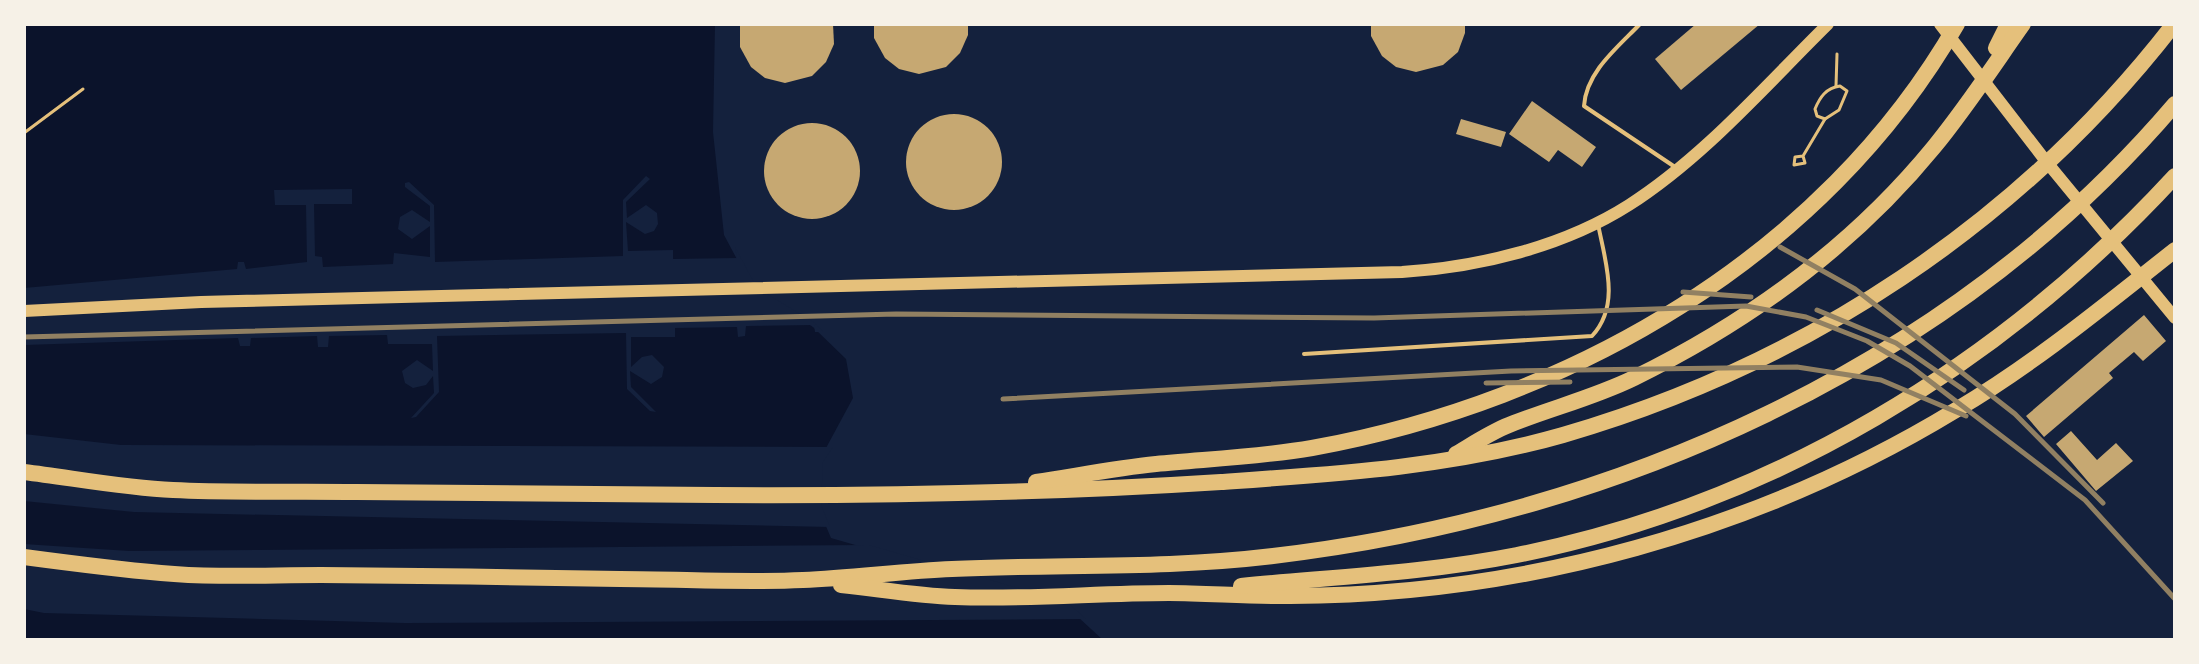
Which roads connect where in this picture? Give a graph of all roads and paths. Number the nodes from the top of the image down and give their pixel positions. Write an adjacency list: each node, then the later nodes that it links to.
1 (1640, 24): 16 (lane)
2 (1828, 24): 16 (main road)
3 (1940, 24): 21 (main road)
4 (1957, 24): 25 (highway)
5 (2008, 24): 11 (highway)
6 (2023, 24): 11 (highway)
7 (2174, 24): 23 (highway)
8 (1837, 54): 9 (path)
9 (1836, 87): 13 (path); 13 (path)
10 (83, 89): 14 (path)
11 (1972, 96): 23 (highway)
12 (2175, 104): 27 (highway)
13 (1825, 119): 15 (path)
14 (24, 133)
15 (1803, 156)
16 (1677, 169): 18 (main road)
17 (2175, 176): 28 (highway)
18 (1598, 222): 20 (main road); 22 (lane)
19 (2175, 250): 28 (highway)
20 (24, 311)
21 (2175, 318)
22 (1304, 354)
23 (1440, 462): 25 (highway)
24 (24, 472): 25 (highway)
25 (954, 494)
26 (24, 557): 27 (highway)
27 (800, 580): 28 (highway)
28 (1168, 593)

